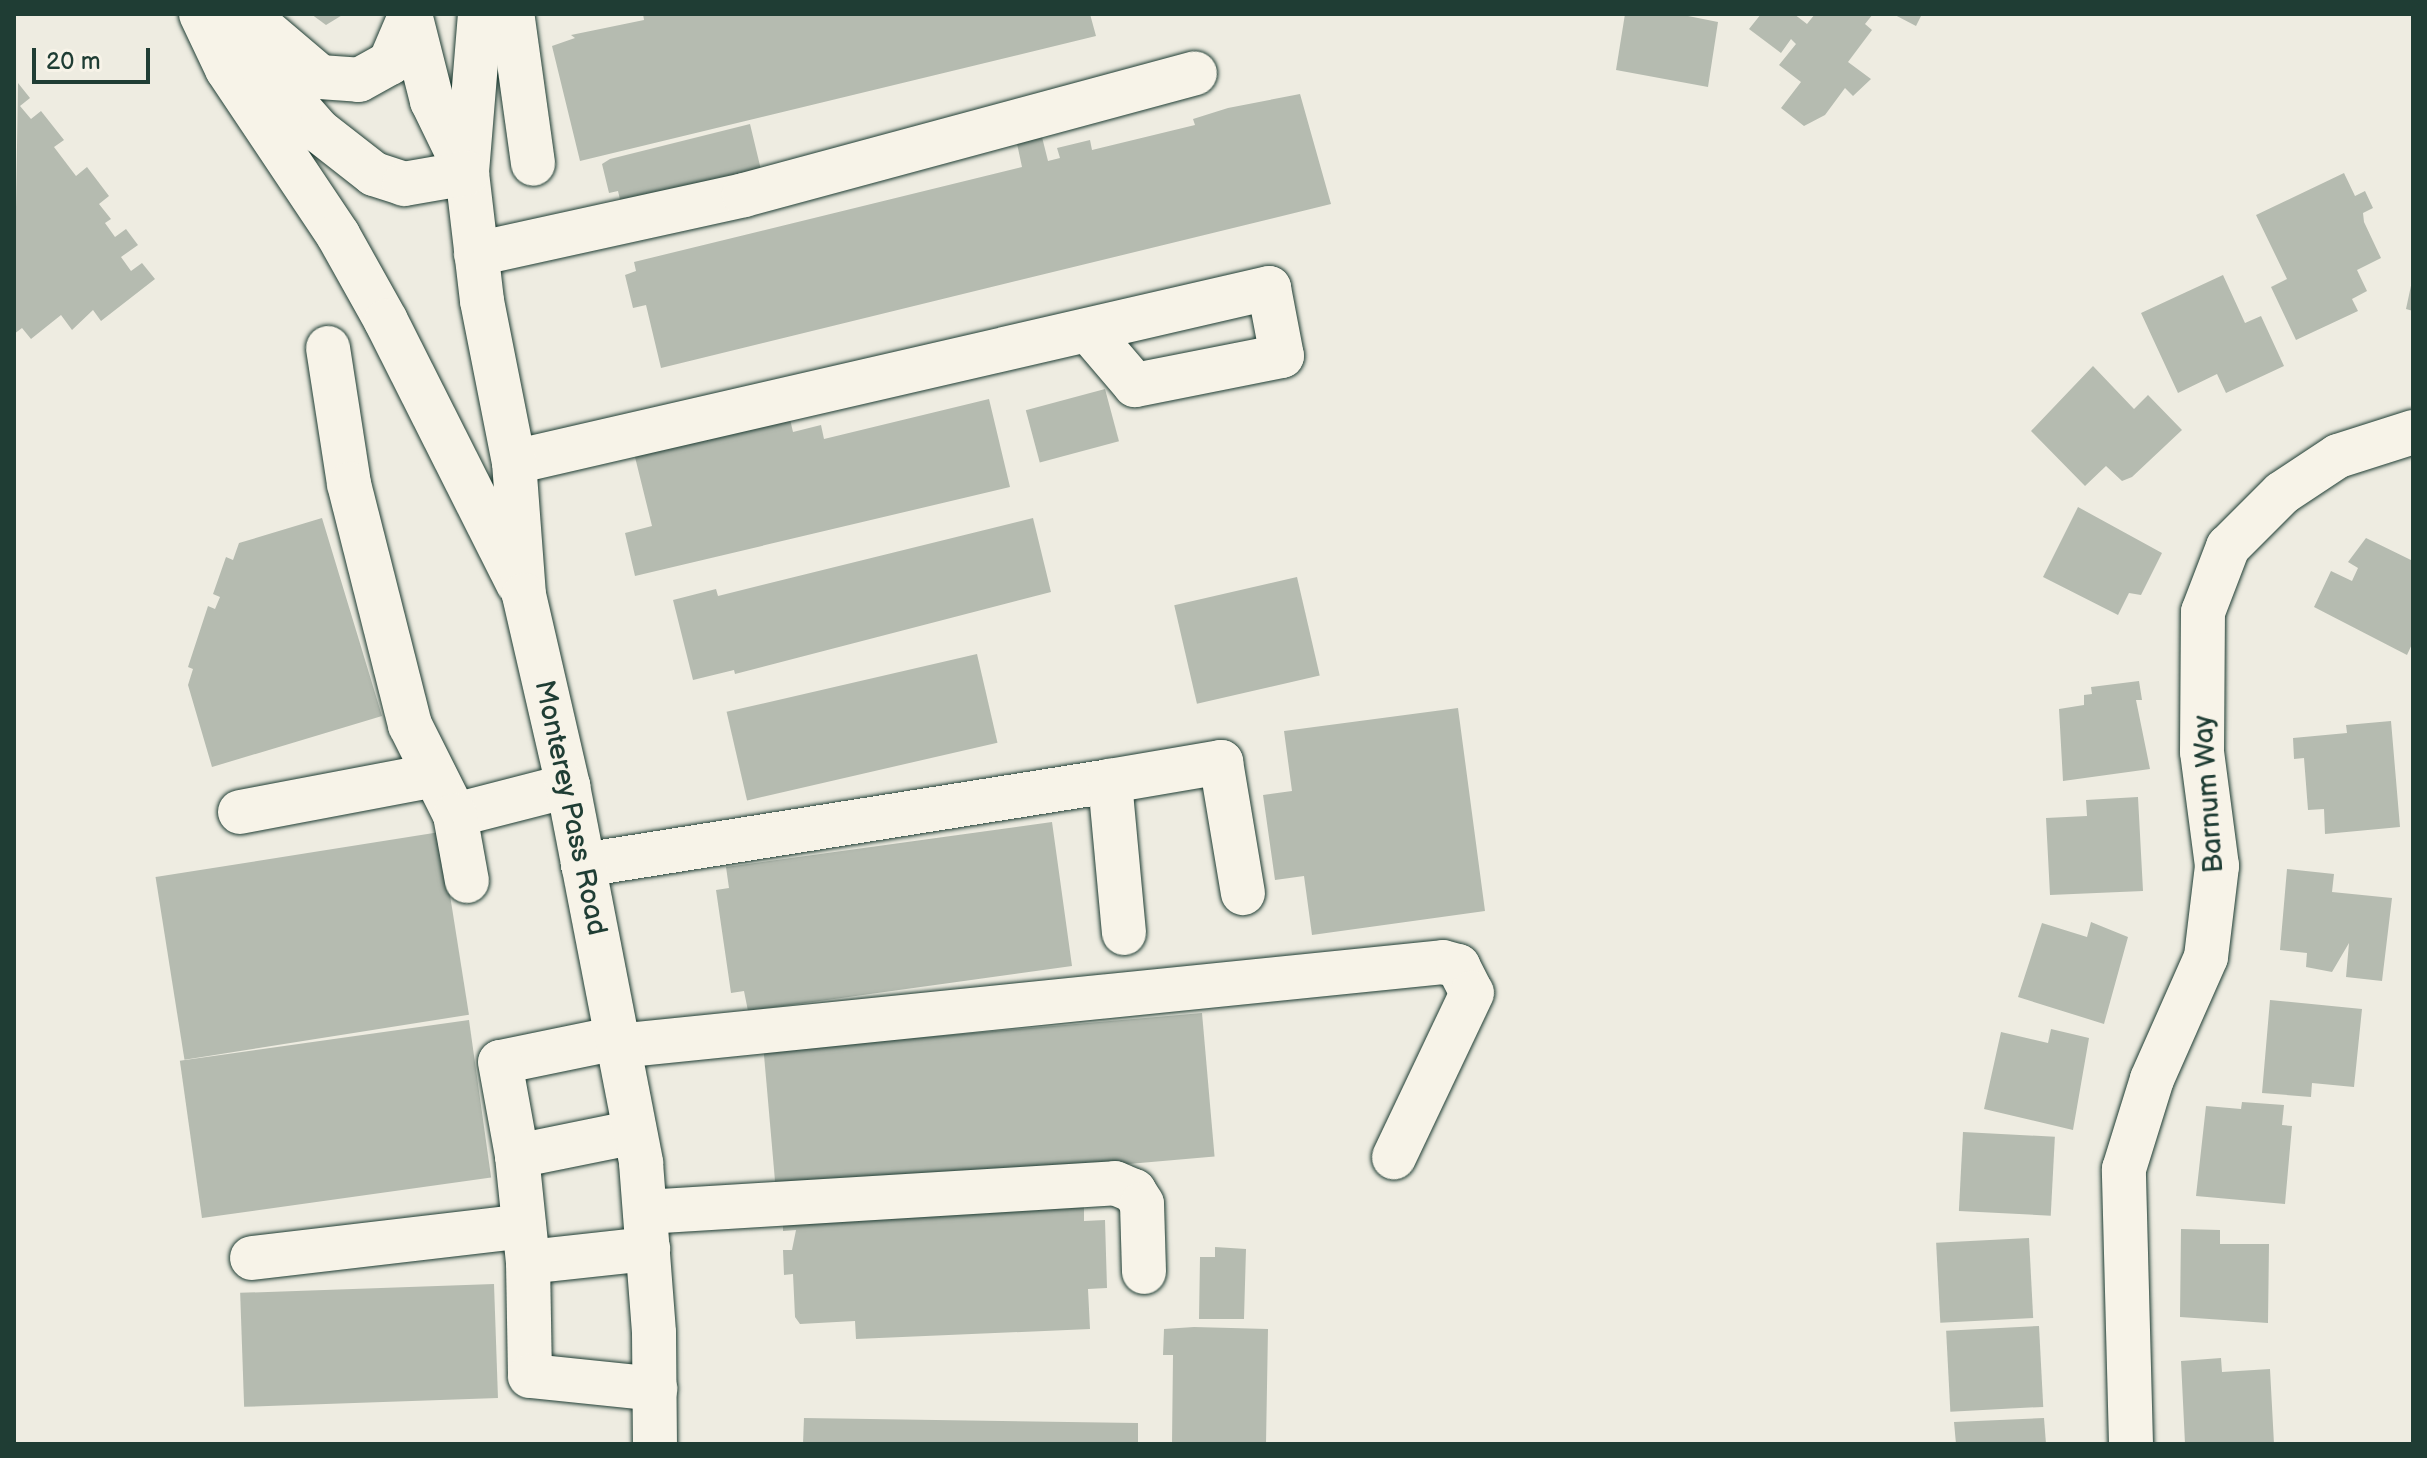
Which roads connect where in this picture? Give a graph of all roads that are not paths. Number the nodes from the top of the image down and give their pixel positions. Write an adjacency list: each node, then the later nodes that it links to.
1 (201, 14): 14 (main road)
2 (216, 14): 8 (main road)
3 (246, 14): 4 (main road)
4 (410, 15): 8 (main road, Monterey Pass Road)
5 (501, 19): 7 (main road); 8 (main road, Monterey Pass Road)
6 (1195, 73): 9 (main road)
7 (533, 164)
8 (467, 173): 9 (main road, Monterey Pass Road)
9 (476, 254): 13 (main road, Monterey Pass Road)
10 (1088, 330): 13 (main road)
11 (328, 348): 15 (main road)
12 (2413, 432): 34 (main road, Barnum Way)
13 (514, 462): 14 (main road, Monterey Pass Road)
14 (524, 595): 17 (main road, Monterey Pass Road)
15 (435, 775): 18 (main road); 19 (main road)
16 (1110, 781): 20 (main road); 22 (main road); 23 (main road)
17 (568, 786): 19 (main road); 20 (main road, Monterey Pass Road)
18 (240, 812)
19 (455, 815): 21 (main road)
20 (583, 865): 24 (main road, Monterey Pass Road)
21 (467, 881)
22 (1243, 893)
23 (1124, 933)
24 (618, 1042): 25 (main road, Monterey Pass Road); 26 (main road); 27 (main road)
25 (635, 1132): 26 (main road); 28 (main road, Monterey Pass Road)
26 (517, 1156): 29 (main road)
27 (1394, 1157)
28 (646, 1230): 29 (main road); 31 (main road); 32 (main road, Monterey Pass Road)
29 (526, 1244): 30 (main road); 32 (main road)
30 (252, 1258)
31 (1144, 1272)
32 (655, 1389): 33 (main road, Monterey Pass Road)
33 (655, 1444)
34 (2131, 1444)

